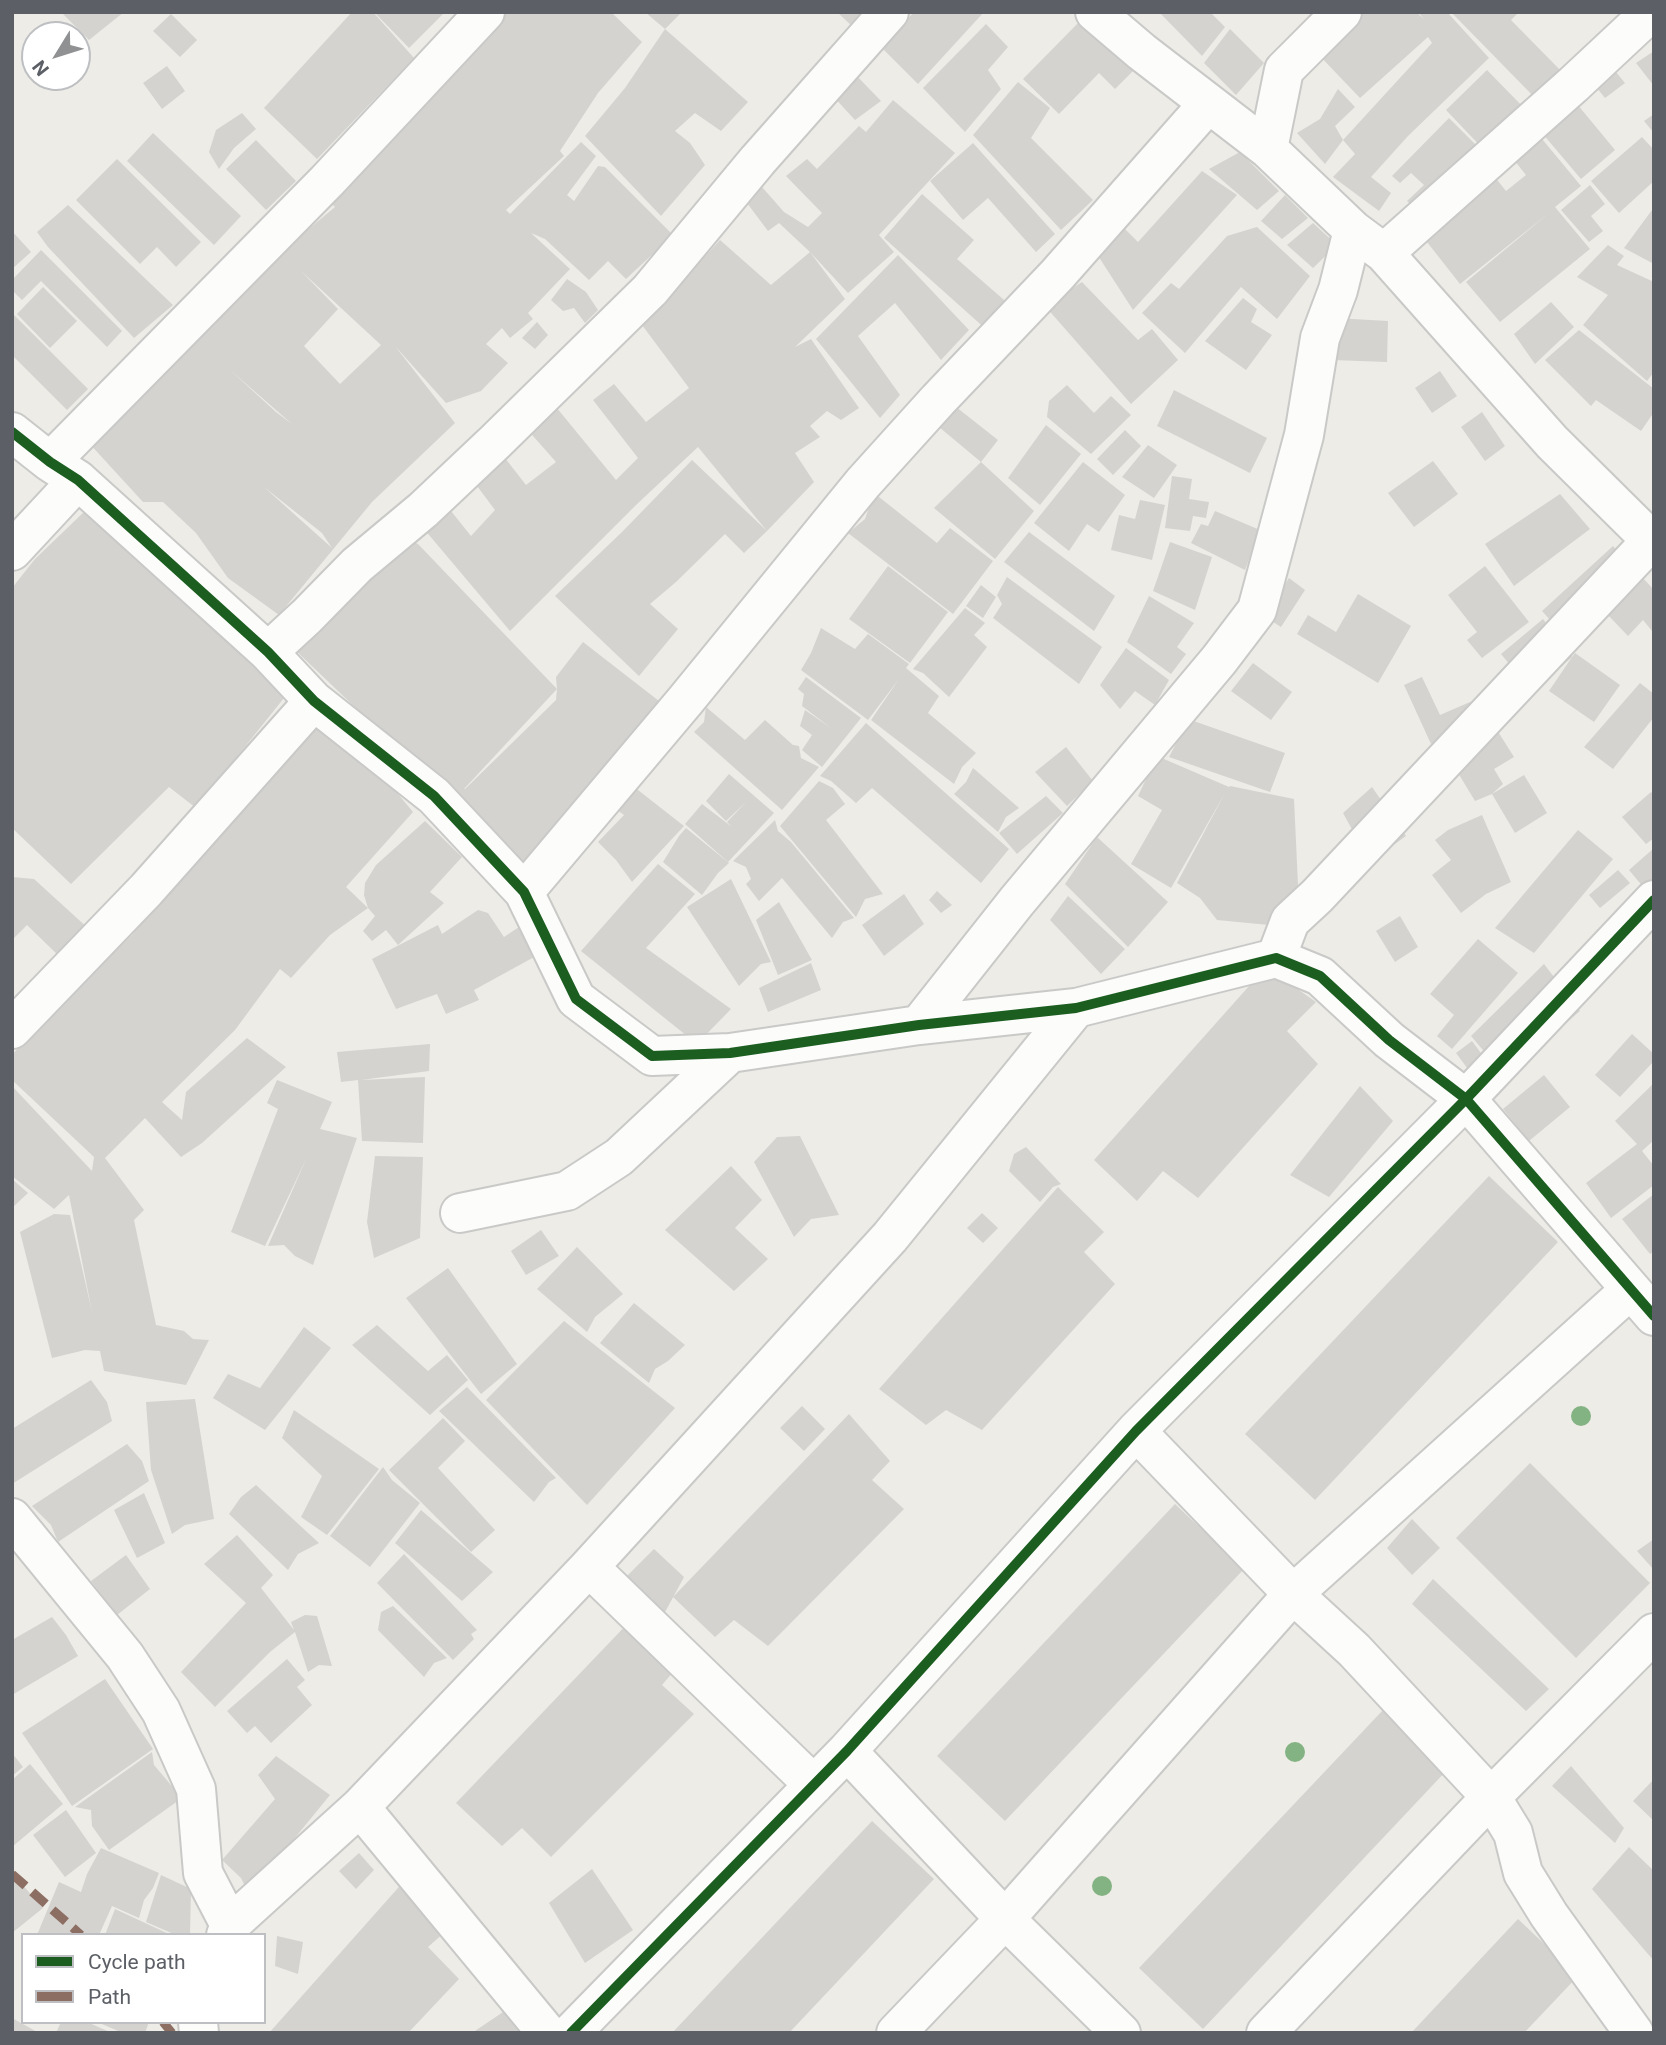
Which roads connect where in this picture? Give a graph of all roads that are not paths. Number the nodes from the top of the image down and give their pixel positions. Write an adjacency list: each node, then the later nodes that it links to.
1 (485, 12): 11 (street)
2 (890, 12): 14 (street)
3 (1095, 12): 6 (street)
4 (1342, 12): 7 (street)
5 (1651, 12): 9 (street)
6 (1208, 104): 7 (street); 16 (street)
7 (1268, 149): 8 (street)
8 (1353, 230): 9 (street); 20 (street)
9 (1384, 253): 12 (street)
10 (12, 432): 11 (street)
11 (64, 471): 13 (street); 14 (street)
12 (1652, 542): 18 (street)
13 (12, 551)
14 (268, 652): 15 (street)
15 (314, 701): 16 (street); 21 (street)
16 (524, 892): 22 (street)
17 (1654, 900): 23 (street)
18 (1276, 958): 19 (street); 23 (street)
19 (1076, 1008): 20 (street); 28 (street)
20 (919, 1025): 22 (street)
21 (12, 1029)
22 (730, 1053): 24 (street)
23 (1466, 1099): 25 (street); 26 (street)
24 (460, 1213)
25 (1642, 1303): 29 (street)
26 (1136, 1431): 29 (street); 31 (street)
27 (12, 1518): 36 (street)
28 (589, 1567): 32 (street); 34 (street)
29 (1293, 1594): 33 (street); 35 (street)
30 (1654, 1633): 33 (street)
31 (847, 1751): 32 (street); 35 (street)
32 (814, 1786): 38 (street)
33 (1491, 1797): 41 (street); 42 (street)
34 (360, 1807): 36 (street); 37 (street)
35 (1004, 1919): 39 (street); 40 (street)
36 (228, 1930)
37 (547, 2033)
38 (571, 2033)
39 (896, 2033)
40 (1121, 2033)
41 (1266, 2033)
42 (1634, 2033)

